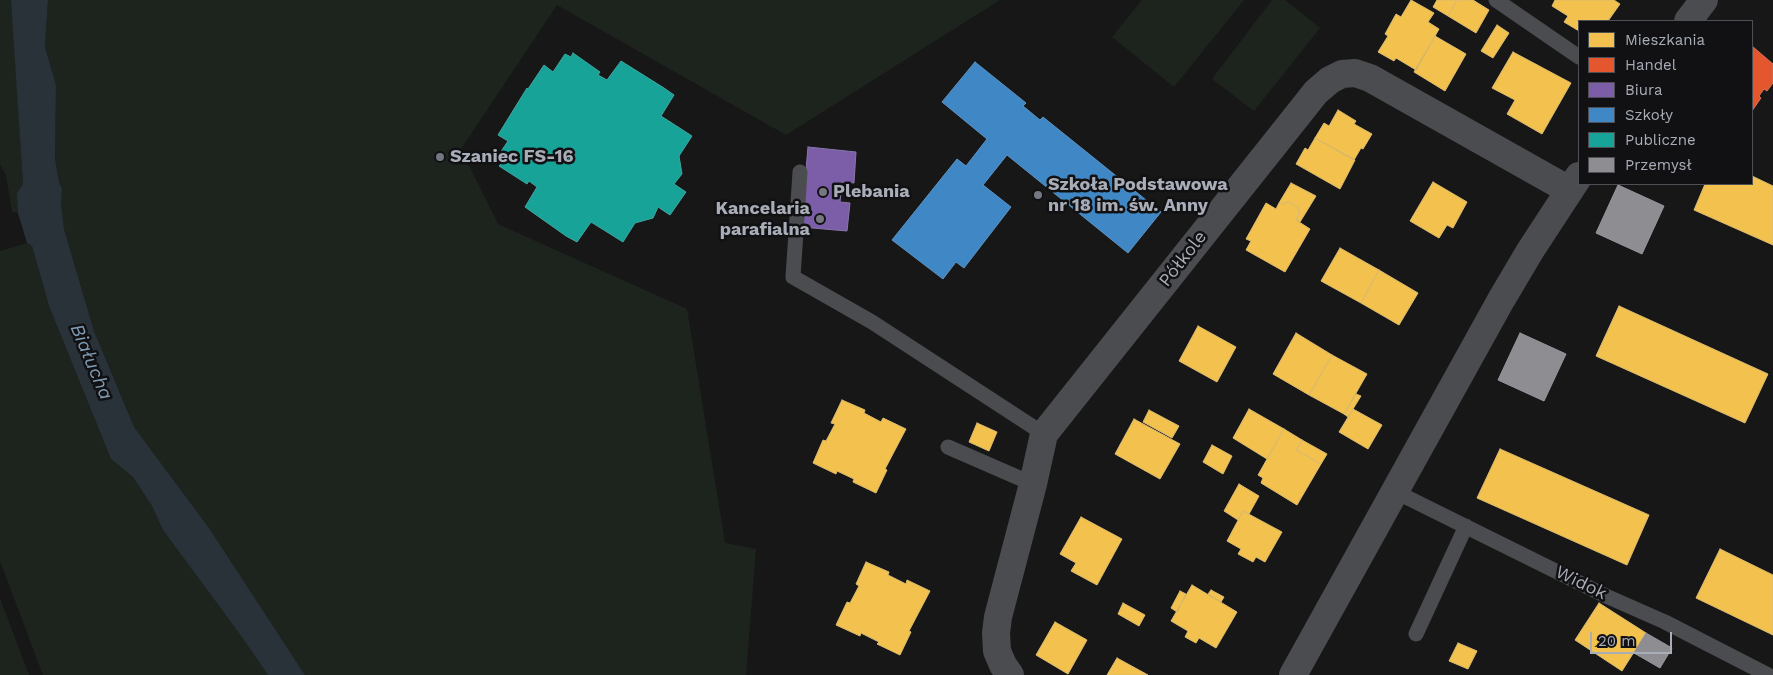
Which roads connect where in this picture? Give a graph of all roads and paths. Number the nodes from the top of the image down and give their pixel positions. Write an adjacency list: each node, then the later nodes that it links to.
1 (1496, 0): 4 (lane)
2 (1704, 0): 3 (street)
3 (1689, 20)
4 (1578, 56)
5 (800, 172): 7 (lane)
6 (1574, 183): 7 (street, Półkole); 10 (street)
7 (1044, 434): 9 (street, Półkole)
8 (948, 447): 9 (lane)
9 (1034, 484): 13 (street, Półkole)
10 (1394, 491): 11 (lane, Widok); 14 (street)
11 (1466, 526): 12 (lane); 15 (lane, Widok)
12 (1416, 634)
13 (1010, 675)
14 (1293, 675)
15 (1768, 675)

